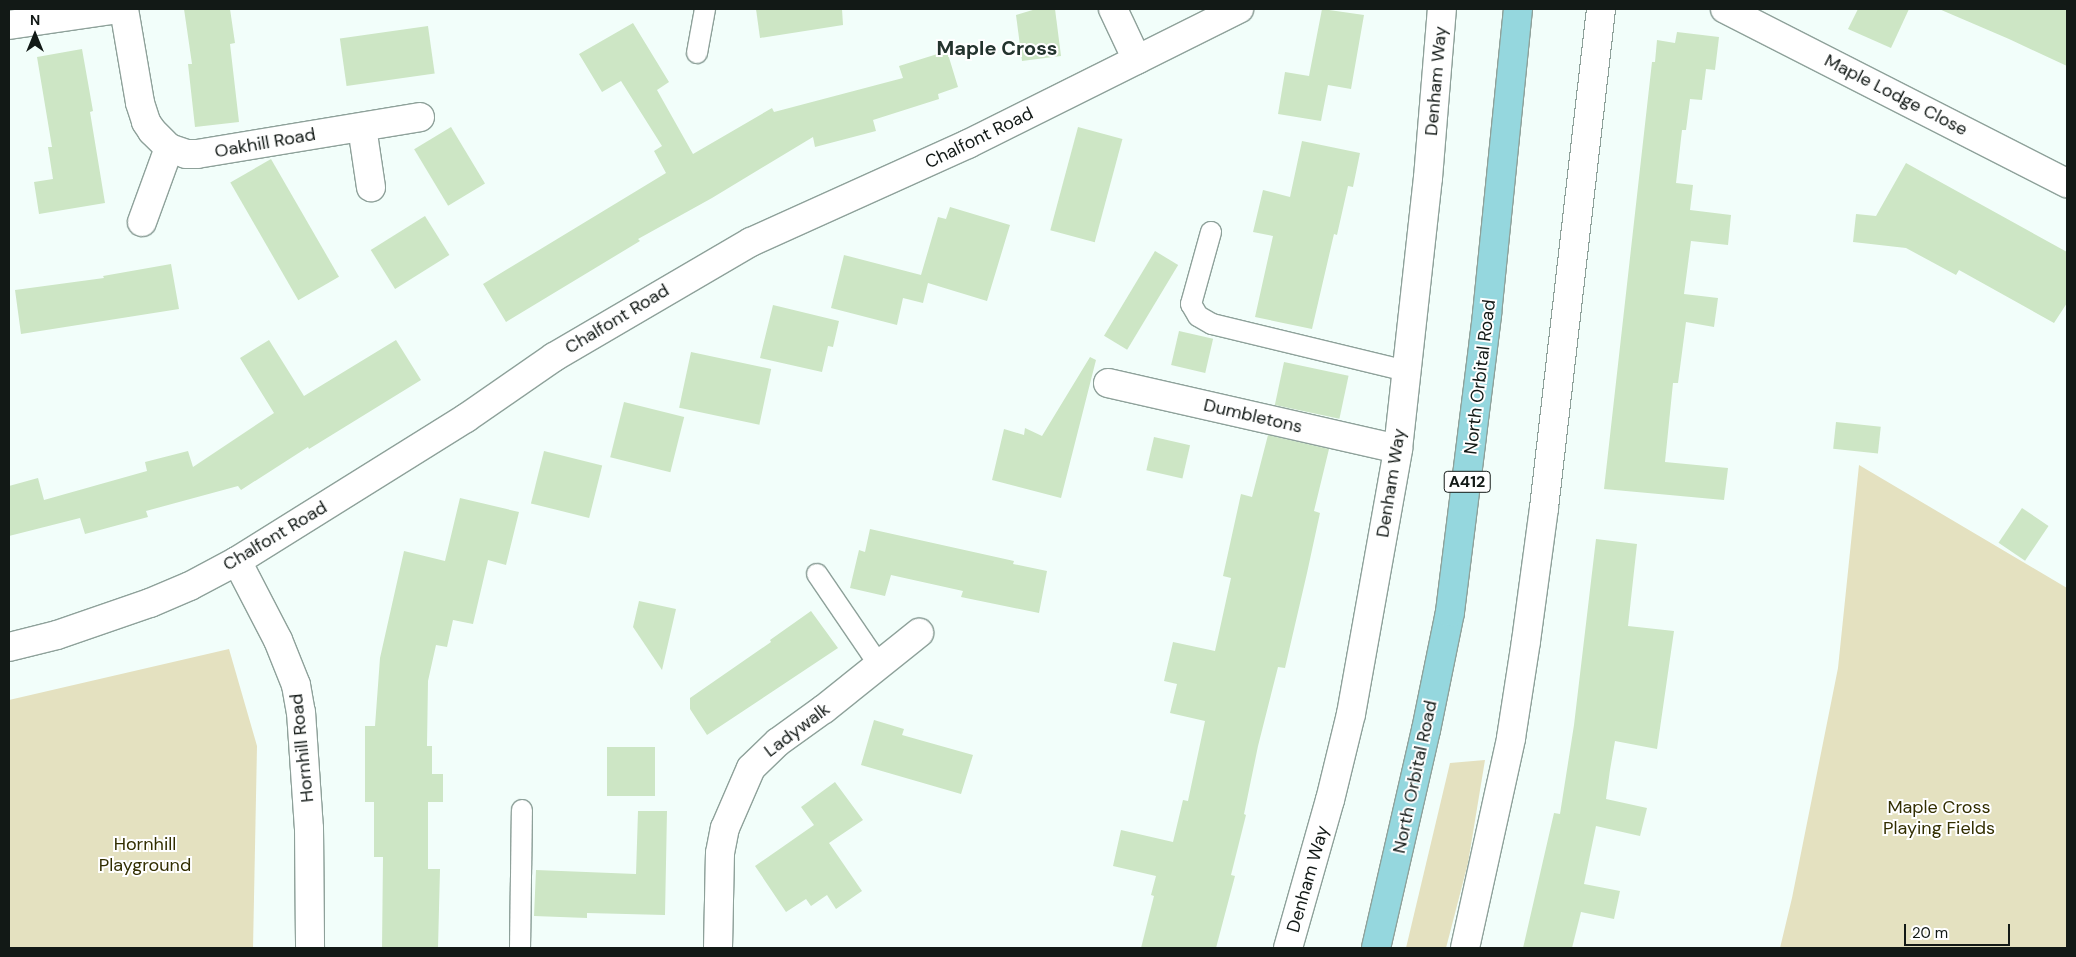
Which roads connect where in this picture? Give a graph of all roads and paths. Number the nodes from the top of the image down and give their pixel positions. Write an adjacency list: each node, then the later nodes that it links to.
1 (119, 9): 10 (street)
2 (124, 9): 15 (street)
3 (705, 9): 11 (lane)
4 (1113, 9): 12 (street)
5 (1442, 9): 20 (street, Denham Way)
6 (1518, 9): 33 (main road, North Orbital Road / A412)
7 (1601, 9): 34 (street)
8 (1724, 9): 16 (street, Maple Lodge Close)
9 (1224, 12): 12 (street, Chalfont Road)
10 (9, 25)
11 (696, 54)
12 (1137, 60): 23 (street, Chalfont Road)
13 (420, 117): 14 (street, Oakhill Road)
14 (362, 127): 15 (street, Oakhill Road); 17 (street)
15 (169, 148): 18 (street)
16 (2067, 184)
17 (371, 187)
18 (142, 222)
19 (1211, 232): 20 (lane)
20 (1407, 371): 22 (street, Denham Way)
21 (1108, 383): 22 (street, Dumbletons)
22 (1398, 450): 32 (street, Denham Way)
23 (237, 561): 26 (street, Chalfont Road); 29 (street, Hornhill Road)
24 (817, 574): 27 (lane)
25 (919, 633): 27 (street, Ladywalk)
26 (9, 647)
27 (879, 665): 31 (street, Ladywalk)
28 (522, 810): 30 (lane)
29 (310, 948)
30 (520, 948)
31 (718, 948)
32 (1288, 948)
33 (1376, 948)
34 (1465, 948)

